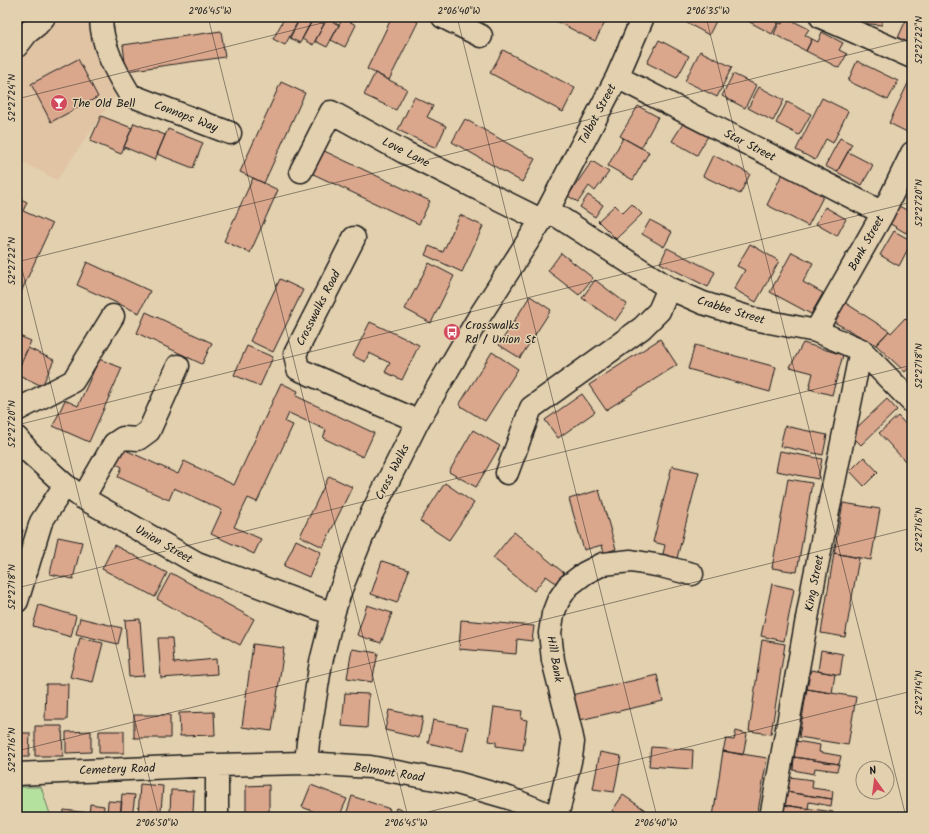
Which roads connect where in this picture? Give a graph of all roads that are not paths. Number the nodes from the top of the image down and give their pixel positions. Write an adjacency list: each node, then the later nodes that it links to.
1 (44, 17): 6 (street)
2 (101, 17): 10 (street, Connops Way)
3 (443, 17): 7 (street)
4 (644, 17): 9 (street, Talbot Street)
5 (821, 17): 8 (street)
6 (24, 32)
7 (481, 36)
8 (912, 57)
9 (617, 77): 13 (street, Star Street); 14 (street, Talbot Street)
10 (230, 133)
11 (912, 153): 13 (street, Bank Street)
12 (300, 171): 14 (street, Love Lane)
13 (883, 213): 18 (street, Bank Street)
14 (544, 215): 16 (street, Crabbe Street); 23 (street, Cross Walks)
15 (354, 238): 23 (street, Crosswalks Road)
16 (669, 288): 18 (street, Crabbe Street); 25 (street)
17 (113, 316): 22 (street)
18 (816, 331): 19 (street, Crabbe Street)
19 (861, 350): 21 (street, Crabbe Street); 36 (street, King Street)
20 (178, 366): 27 (street)
21 (912, 402)
22 (17, 410)
23 (418, 421): 30 (street, Cross Walks)
24 (17, 438): 26 (street, Union Street)
25 (507, 473)
26 (65, 485): 27 (street, Union Street); 29 (street)
27 (83, 498): 30 (street, Union Street)
28 (692, 574): 35 (street, Hill Bank)
29 (17, 601)
30 (333, 614): 31 (street, Cross Walks)
31 (306, 763): 32 (street, Belmont Road); 35 (street, Belmont Road)
32 (217, 765): 33 (street, Cemetery Road); 34 (street)
33 (17, 774)
34 (217, 817)
35 (556, 817)
36 (772, 817)

